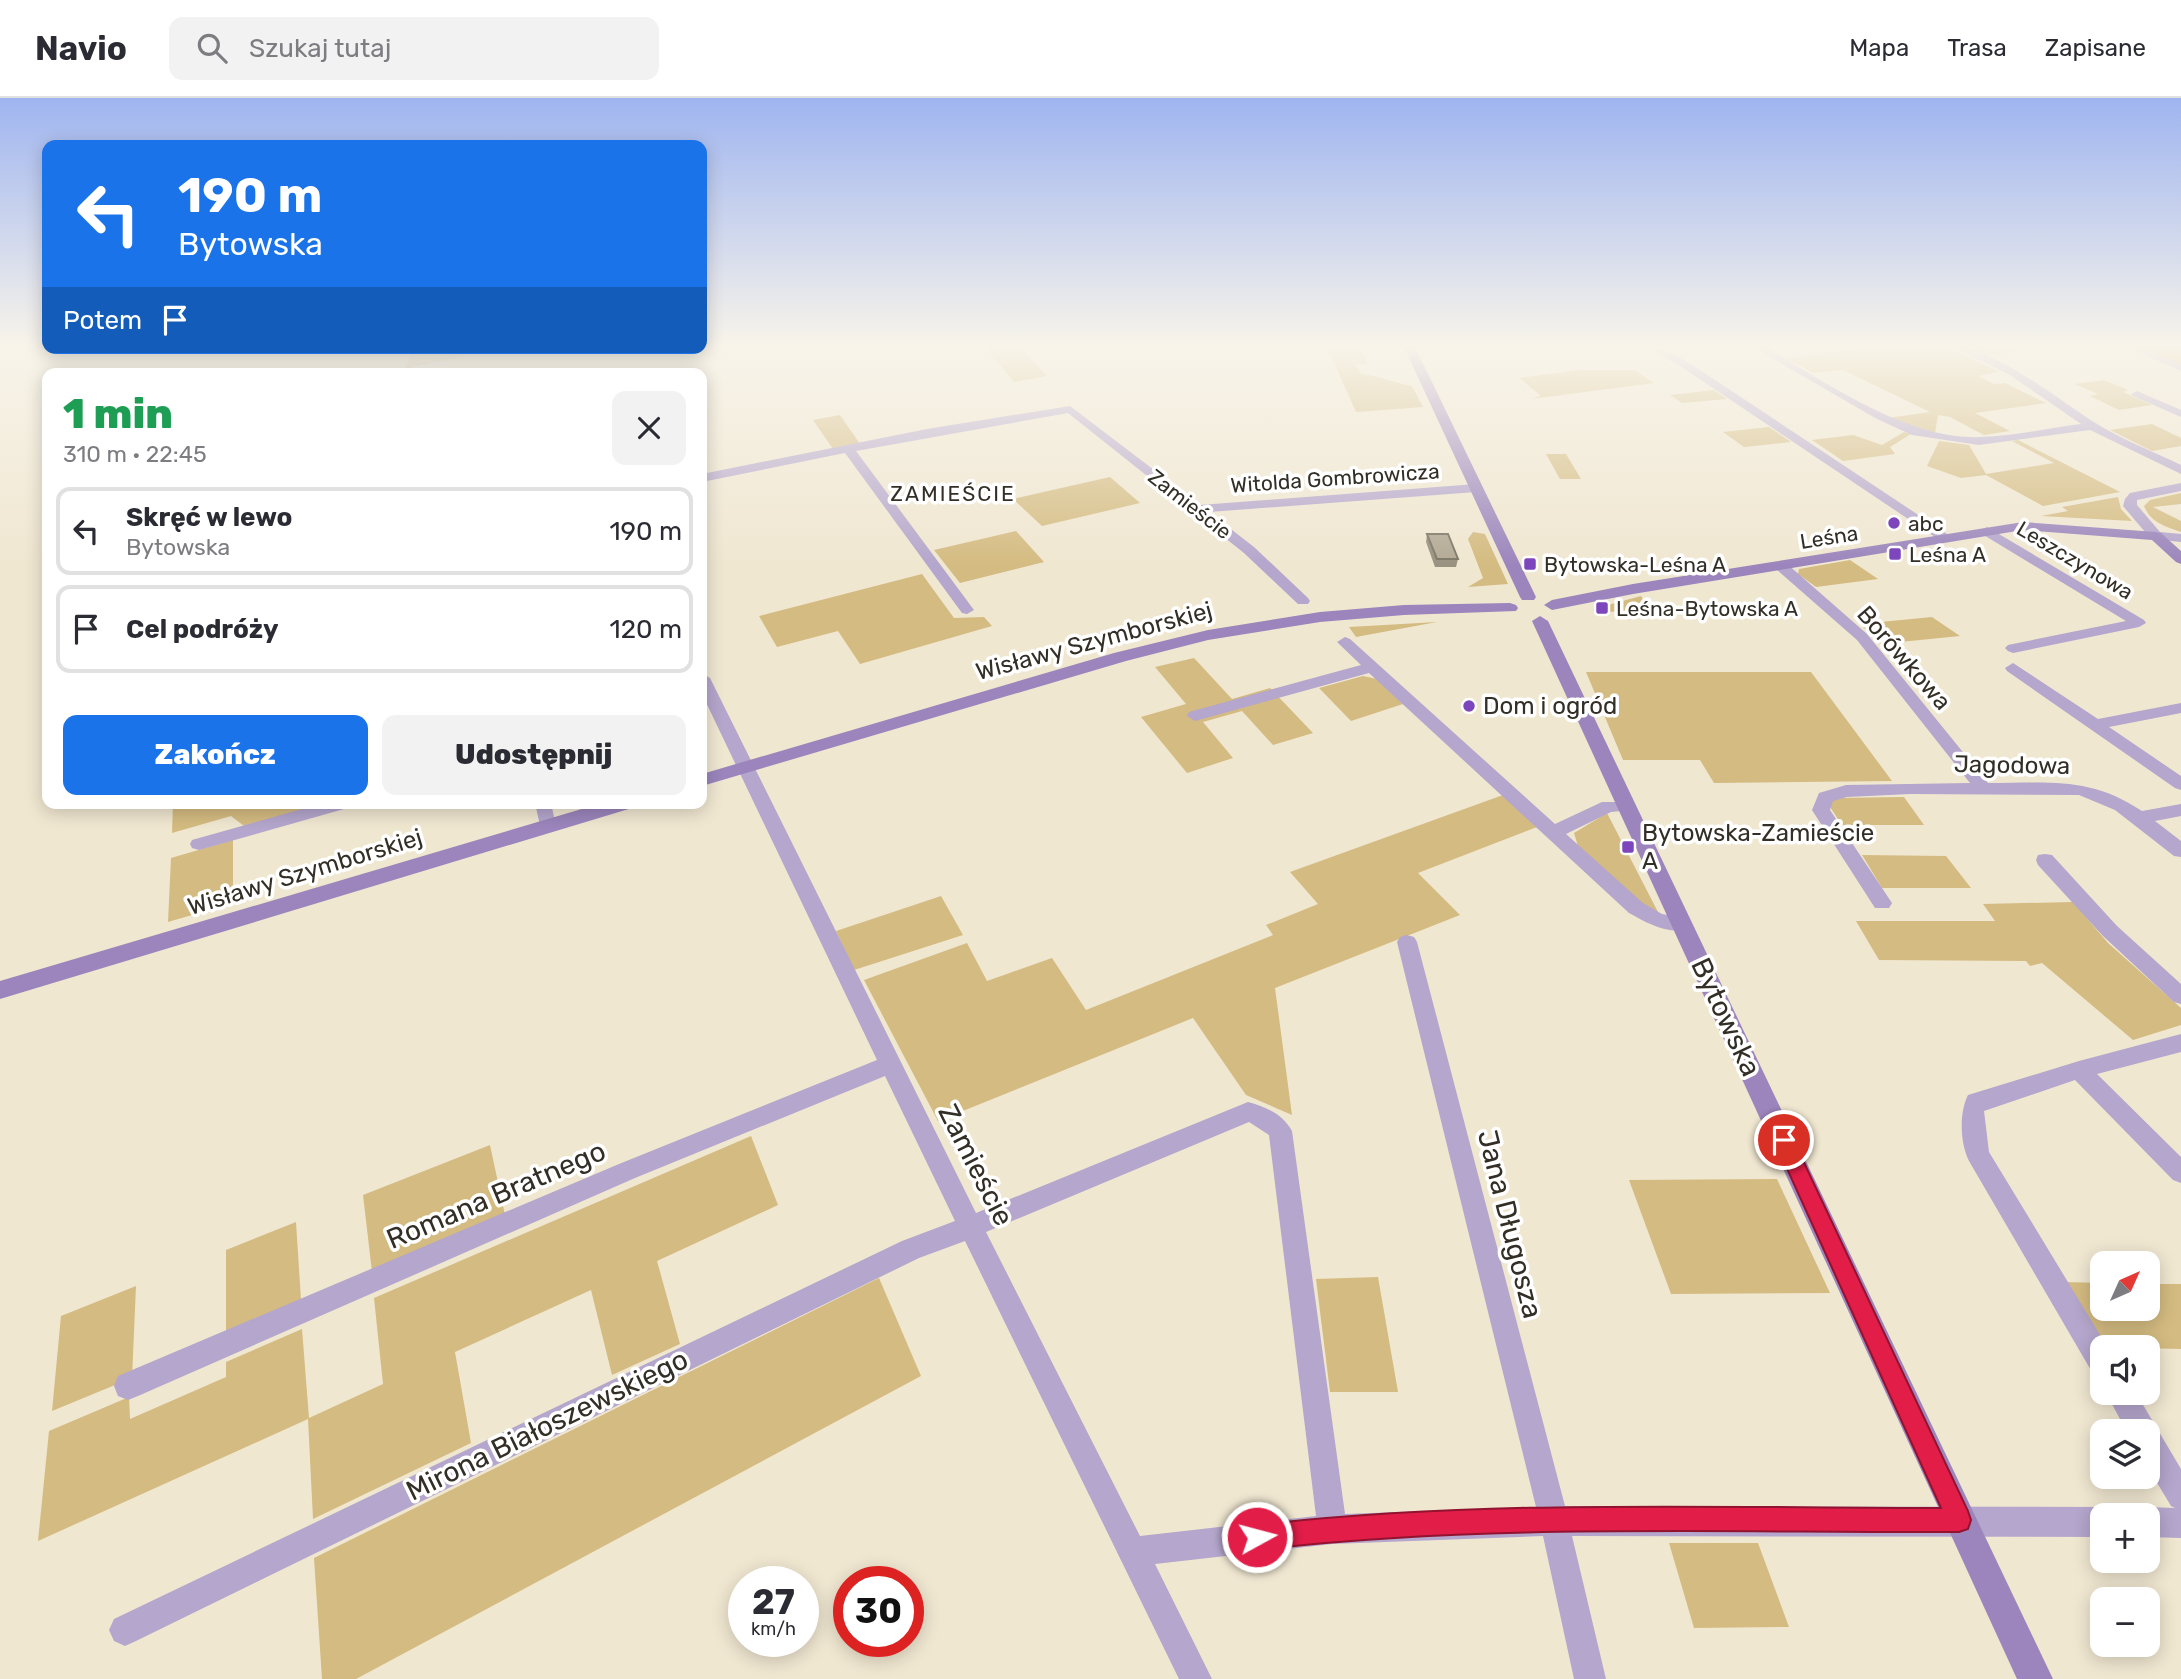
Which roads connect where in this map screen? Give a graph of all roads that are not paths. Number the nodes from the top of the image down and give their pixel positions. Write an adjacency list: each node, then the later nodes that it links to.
1 (1006, 419): 8 (street, Zamieście)
2 (1081, 419): 13 (street, Zamieście)
3 (1443, 419): 12 (main road)
4 (1767, 419): 16 (street)
5 (1886, 419): 7 (street)
6 (2081, 419): 7 (street)
7 (2092, 426): 9 (street)
8 (848, 449): 10 (street, Zamieście); 23 (street)
9 (2181, 470)
10 (707, 477)
11 (2181, 487): 15 (street)
12 (1476, 488): 13 (street, Witolda Gombrowicza); 20 (main road)
13 (1197, 509): 21 (street, Zamieście)
14 (1987, 531): 15 (main road, Leśna); 16 (main road, Leśna); 26 (street, Leszczynowa)
15 (2156, 536): 17 (street, Leśna); 18 (main road)
16 (1946, 538): 19 (main road, Leśna)
17 (2181, 538)
18 (2181, 559)
19 (1781, 566): 24 (main road, Leśna); 36 (street, Borówkowa)
20 (1528, 597): 22 (main road); 24 (main road)
21 (1303, 601)
22 (1510, 608): 24 (main road); 33 (main road, Wisławy Szymborskiej)
23 (967, 610)
24 (1546, 613): 37 (main road, Bytowska)
25 (1345, 642): 27 (street)
26 (2013, 648)
27 (1372, 667): 31 (street); 42 (street)
28 (2012, 668): 32 (street)
29 (707, 688): 33 (street, Zamieście)
30 (2181, 708): 32 (street)
31 (1195, 716)
32 (2095, 725): 35 (street)
33 (745, 768): 34 (main road, Wisławy Szymborskiej); 52 (street, Zamieście)
34 (707, 779)
35 (2181, 784)
36 (1984, 789): 41 (street, Jagodowa); 46 (street, Jagodowa)
37 (1626, 806): 42 (street); 47 (main road, Bytowska)
38 (324, 809): 43 (street)
39 (545, 810): 49 (main road, Wisławy Szymborskiej)
40 (2181, 810): 41 (street)
41 (2139, 818): 44 (street, Jagodowa)
42 (1554, 832): 47 (street)
43 (199, 844)
44 (2181, 851)
45 (2045, 860): 50 (street)
46 (1882, 903)
47 (1682, 924): 60 (main road, Bytowska)
48 (1407, 942): 61 (street, Jana Długosza)
49 (0, 990)
50 (2181, 996)
51 (2181, 1043): 53 (street)
52 (890, 1064): 55 (street, Zamieście); 57 (street, Romana Bratnego)
53 (2079, 1070): 54 (street); 56 (street)
54 (2181, 1173)
55 (971, 1227): 65 (street, Mirona Białoszewskiego); 66 (street, Zamieście); 67 (street, Mirona Białoszewskiego)
56 (2090, 1343)
57 (128, 1386)
58 (2160, 1461): 59 (street)
59 (2181, 1496)
60 (1959, 1520): 61 (street); 62 (street); 70 (main road, Bytowska)
61 (1554, 1521): 65 (street); 69 (street, Jana Długosza)
62 (2090, 1522)
63 (2160, 1522): 64 (street)
64 (2181, 1523)
65 (1332, 1529): 66 (street)
66 (1133, 1552): 68 (street, Zamieście)
67 (125, 1630)
68 (1196, 1679)
69 (1590, 1679)
70 (2035, 1679)

